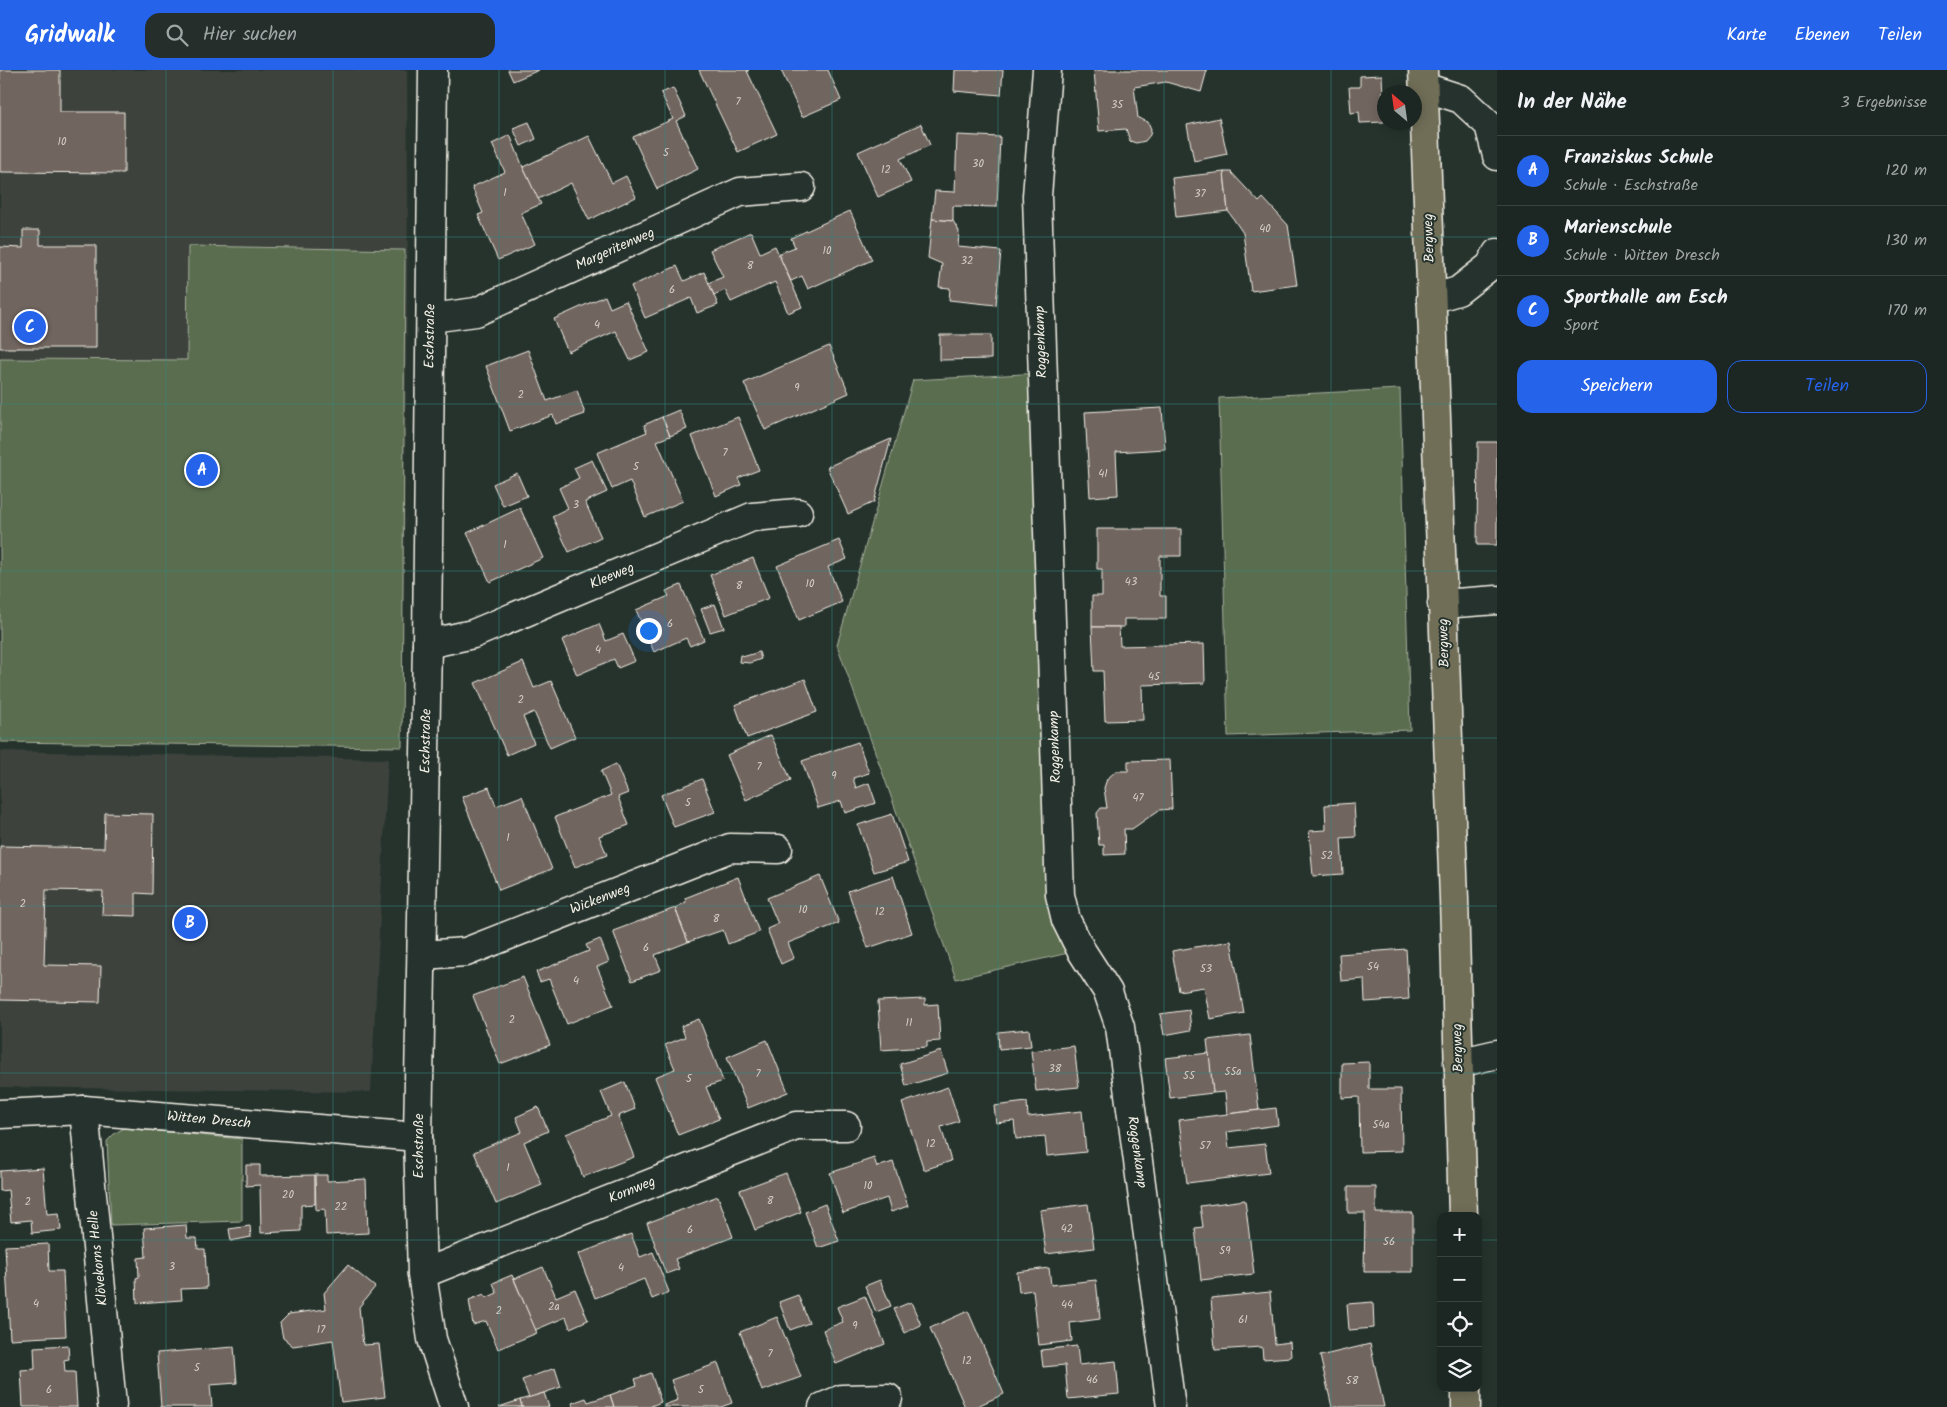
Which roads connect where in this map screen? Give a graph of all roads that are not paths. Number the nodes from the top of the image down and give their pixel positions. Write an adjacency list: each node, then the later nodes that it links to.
1 (433, 70): 9 (street, Eschstraße)
2 (1047, 70): 29 (street, Roggenkamp)
3 (1423, 78): 4 (street); 8 (main road, Bergweg)
4 (1493, 126): 5 (street)
5 (1497, 156)
6 (801, 187): 9 (street, Margeritenweg)
7 (1495, 262): 8 (street)
8 (1431, 299): 12 (main road, Bergweg)
9 (431, 318): 13 (street, Eschstraße)
10 (798, 513): 13 (street, Kleeweg)
11 (1497, 600): 12 (street)
12 (1442, 604): 17 (main road, Bergweg)
13 (427, 644): 15 (street, Eschstraße)
14 (778, 849): 15 (street, Wickenweg)
15 (422, 955): 21 (street, Eschstraße)
16 (1497, 1054): 17 (street)
17 (1458, 1063): 22 (main road, Bergweg)
18 (84, 1110): 19 (street, Witten Dresch); 21 (street, Witten Dresch); 26 (street, Klövekorns Helle)
19 (0, 1114)
20 (846, 1126): 23 (street, Kornweg)
21 (418, 1137): 23 (street, Eschstraße)
22 (1463, 1212)
23 (422, 1274): 27 (street, Eschstraße)
24 (1466, 1392): 30 (main road)
25 (888, 1398): 28 (street)
26 (112, 1405)
27 (454, 1407)
28 (822, 1407)
29 (1171, 1407)
30 (1466, 1407)

